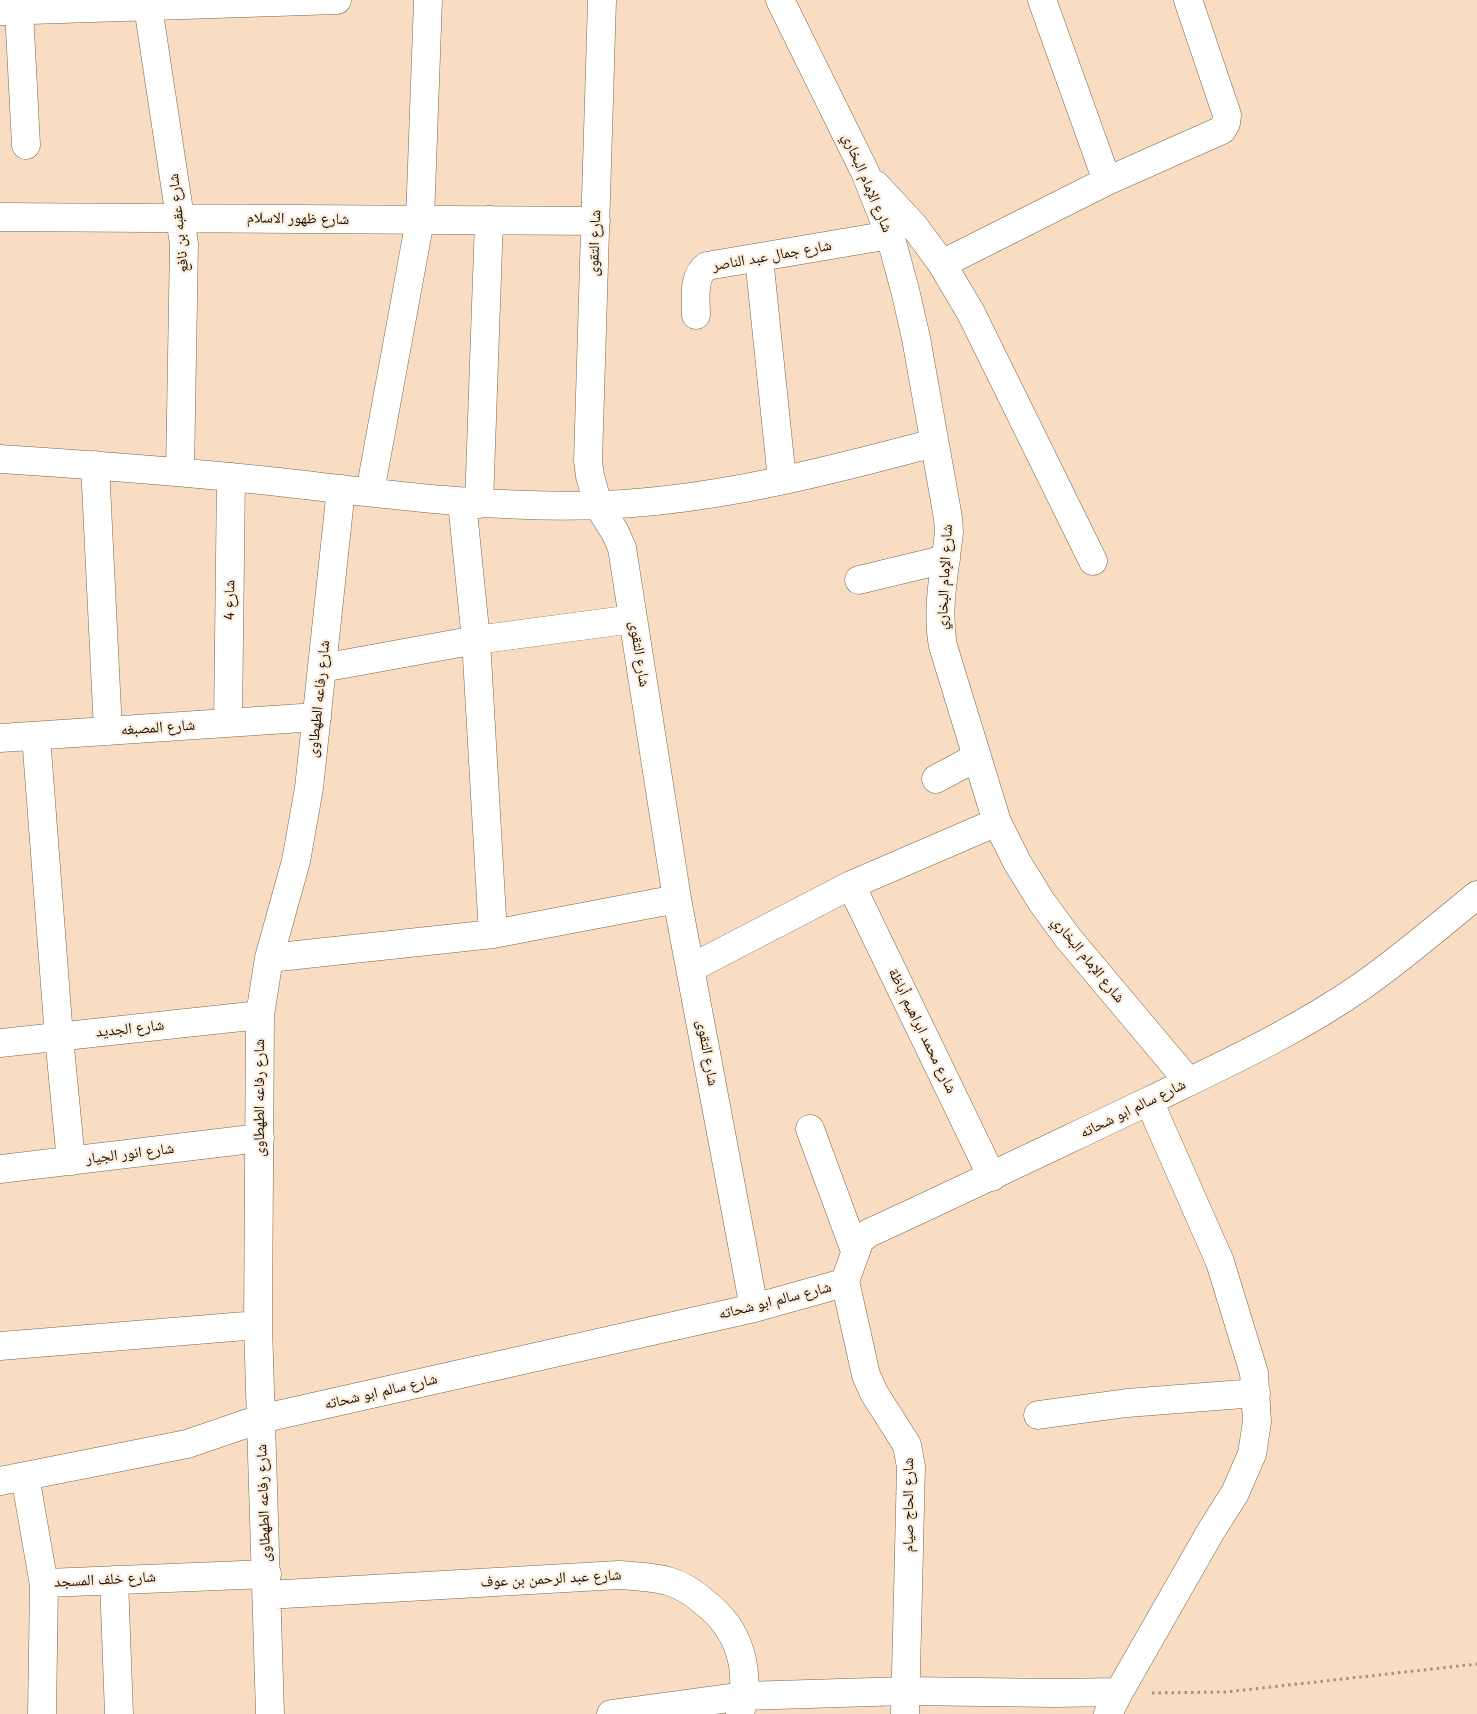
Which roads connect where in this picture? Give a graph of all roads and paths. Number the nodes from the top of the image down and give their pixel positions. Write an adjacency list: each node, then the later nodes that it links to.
1 (337, 0): 7 (street)
2 (428, 0): 14 (street)
3 (602, 0): 16 (street, شارع التقوى)
4 (780, 0): 10 (street, شارع الإمام البخاري)
5 (1042, 0): 11 (street)
6 (1188, 0): 11 (street)
7 (148, 4): 8 (street); 13 (street, شارع عقبه بن نافع)
8 (10, 11): 9 (street)
9 (26, 145)
10 (866, 172): 17 (street, شارع الإمام البخاري); 19 (street)
11 (1107, 181): 19 (street)
12 (0, 218): 13 (street, شارع ظهور الاسلام)
13 (182, 218): 14 (street, شارع ظهور الاسلام); 24 (street, شارع عقبه بن نافع)
14 (420, 220): 15 (street, شارع ظهور الاسلام); 28 (street)
15 (489, 220): 16 (street, شارع ظهور الاسلام); 29 (street)
16 (596, 221): 30 (street, شارع التقوى)
17 (890, 236): 18 (street, شارع جمال عبد الناصر); 21 (street, شارع الإمام البخاري)
18 (759, 258): 20 (street, شارع جمال عبد الناصر); 26 (street)
19 (942, 264): 32 (street)
20 (696, 315)
21 (934, 443): 26 (street); 31 (street, شارع الإمام البخاري)
22 (0, 459): 23 (street)
23 (95, 465): 24 (street); 39 (street)
24 (180, 472): 25 (street)
25 (231, 477): 27 (street); 38 (street, شارع 4)
26 (782, 480): 30 (street)
27 (341, 489): 28 (street); 36 (street, شارع رفاعه الطهطاوى)
28 (370, 492): 29 (street)
29 (470, 503): 30 (street); 35 (street)
30 (598, 505): 34 (street, شارع التقوى)
31 (946, 559): 33 (street); 42 (street, شارع الإمام البخاري)
32 (1094, 562)
33 (859, 580)
34 (633, 618): 35 (street); 47 (street, شارع التقوى)
35 (476, 640): 36 (street); 48 (street)
36 (322, 668): 37 (street, شارع رفاعه الطهطاوى)
37 (317, 717): 38 (street, شارع المصبغه); 49 (street, شارع رفاعه الطهطاوى)
38 (228, 723): 39 (street, شارع المصبغه)
39 (108, 731): 40 (street, شارع المصبغه)
40 (36, 736): 41 (street, شارع المصبغه); 52 (street)
41 (0, 738)
42 (977, 757): 43 (street); 44 (street, شارع الإمام البخاري)
43 (936, 779)
44 (997, 822): 45 (street); 54 (street, شارع الإمام البخاري)
45 (851, 885): 50 (street); 60 (street, شارع محمد ابراهيم أباظة)
46 (1477, 895): 54 (street, شارع سالم ابو شحاته)
47 (677, 898): 48 (street); 50 (street, شارع التقوى)
48 (493, 934): 49 (street)
49 (269, 958): 51 (street, شارع رفاعه الطهطاوى)
50 (691, 968): 63 (street, شارع التقوى)
51 (260, 1016): 52 (street, شارع الجديد); 57 (street, شارع رفاعه الطهطاوى)
52 (59, 1036): 53 (street, شارع الجديد); 58 (street)
53 (0, 1043)
54 (1189, 1082): 55 (street, شارع سالم ابو شحاته)
55 (1149, 1101): 60 (street, شارع سالم ابو شحاته); 66 (street)
56 (810, 1129): 61 (street)
57 (260, 1138): 58 (street, شارع انور الجيار); 64 (street, شارع رفاعه الطهطاوى)
58 (71, 1161): 59 (street, شارع انور الجيار)
59 (0, 1170)
60 (992, 1177): 61 (street, شارع سالم ابو شحاته)
61 (855, 1251): 62 (street, شارع سالم ابو شحاته)
62 (845, 1281): 63 (street, شارع سالم ابو شحاته); 74 (street, شارع الحاج صيام)
63 (754, 1308): 68 (street, شارع سالم ابو شحاته)
64 (258, 1325): 65 (street); 68 (street, شارع رفاعه الطهطاوى)
65 (0, 1346)
66 (1256, 1392): 67 (street); 75 (street)
67 (1038, 1415)
68 (260, 1419): 69 (street, شارع سالم ابو شحاته); 71 (street, شارع رفاعه الطهطاوى)
69 (12, 1479): 72 (street)
70 (114, 1580): 71 (street, شارع خلف المسجد); 72 (street, شارع خلف المسجد); 78 (street)
71 (267, 1584): 76 (street, شارع عبد الرحمن بن عوف); 79 (street, شارع رفاعه الطهطاوى)
72 (44, 1585): 77 (street, شارع خلف المسجد)
73 (1477, 1664): 75 (path)
74 (905, 1702): 75 (street); 76 (street)
75 (1114, 1703)
76 (742, 1705): 80 (street)
77 (42, 1714)
78 (119, 1714)
79 (270, 1714)
80 (611, 1714)

